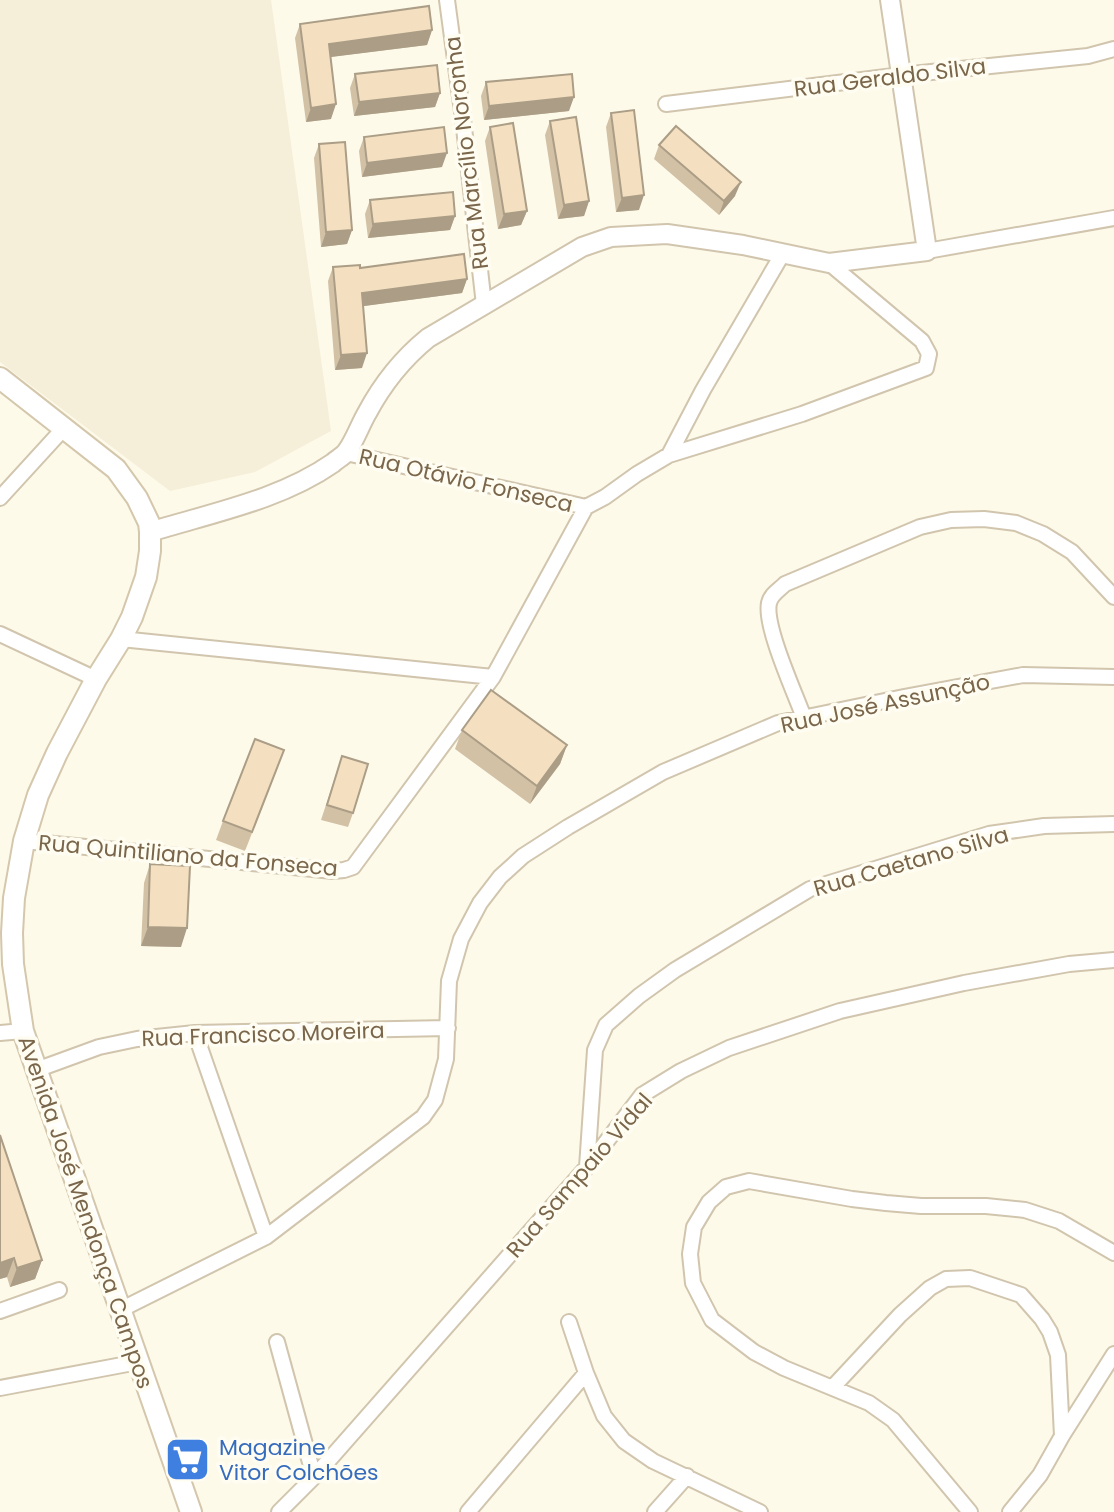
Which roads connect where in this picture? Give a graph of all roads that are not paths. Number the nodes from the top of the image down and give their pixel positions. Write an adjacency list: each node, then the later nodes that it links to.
1 (447, 0): 10 (street, Rua Marcílio Noronha)
2 (890, 0): 4 (street)
3 (1114, 49): 4 (street, Rua Geraldo Silva)
4 (902, 75): 5 (street, Rua Geraldo Silva); 7 (street)
5 (666, 104)
6 (1114, 218): 7 (street)
7 (927, 251): 9 (street)
8 (783, 253): 9 (street); 10 (street); 14 (street)
9 (829, 263): 14 (street)
10 (484, 305): 13 (street)
11 (0, 378): 12 (main road, Avenida José Mendonça Campos)
12 (65, 427): 15 (street); 17 (main road, Avenida José Mendonça Campos)
13 (346, 453): 16 (street, Rua Otávio Fonseca); 17 (street)
14 (669, 455): 16 (street)
15 (0, 498)
16 (586, 507): 21 (street)
17 (150, 532): 20 (main road, Avenida José Mendonça Campos)
18 (1114, 597): 24 (street)
19 (0, 634): 23 (street)
20 (121, 639): 21 (street); 23 (main road, Avenida José Mendonça Campos)
21 (493, 677): 26 (street, Rua Quintiliano da Fonseca)
22 (1114, 677): 24 (street, Rua José Assunção)
23 (96, 679): 26 (main road, Avenida José Mendonça Campos)
24 (804, 718): 28 (street, Rua José Assunção)
25 (1114, 824): 33 (street, Rua Caetano Silva)
26 (24, 841): 29 (main road, Avenida José Mendonça Campos)
27 (1114, 960): 33 (street, Rua Sampaio Vidal)
28 (448, 1028): 31 (street, Rua Francisco Moreira); 34 (street, Rua José Assunção)
29 (23, 1031): 30 (street); 32 (main road, Avenida José Mendonça Campos)
30 (0, 1033)
31 (195, 1033): 32 (street, Rua Francisco Moreira); 34 (street)
32 (36, 1070): 37 (main road, Avenida José Mendonça Campos)
33 (587, 1167): 48 (street, Rua Sampaio Vidal)
34 (266, 1237): 37 (street, Rua José Assunção)
35 (1114, 1253): 44 (street)
36 (59, 1290): 38 (street)
37 (120, 1310): 42 (main road, Avenida José Mendonça Campos)
38 (0, 1311)
39 (569, 1322): 43 (street)
40 (277, 1342): 48 (street)
41 (1114, 1354): 46 (street)
42 (138, 1362): 45 (street); 49 (main road, Avenida José Mendonça Campos)
43 (586, 1373): 47 (street); 51 (street)
44 (833, 1387): 46 (street); 54 (street)
45 (0, 1388)
46 (1062, 1436): 55 (street)
47 (687, 1476): 52 (street); 53 (street)
48 (314, 1477): 50 (street, Rua Sampaio Vidal)
49 (191, 1512)
50 (279, 1512)
51 (468, 1512)
52 (655, 1512)
53 (760, 1512)
54 (970, 1512)
55 (1010, 1512)

